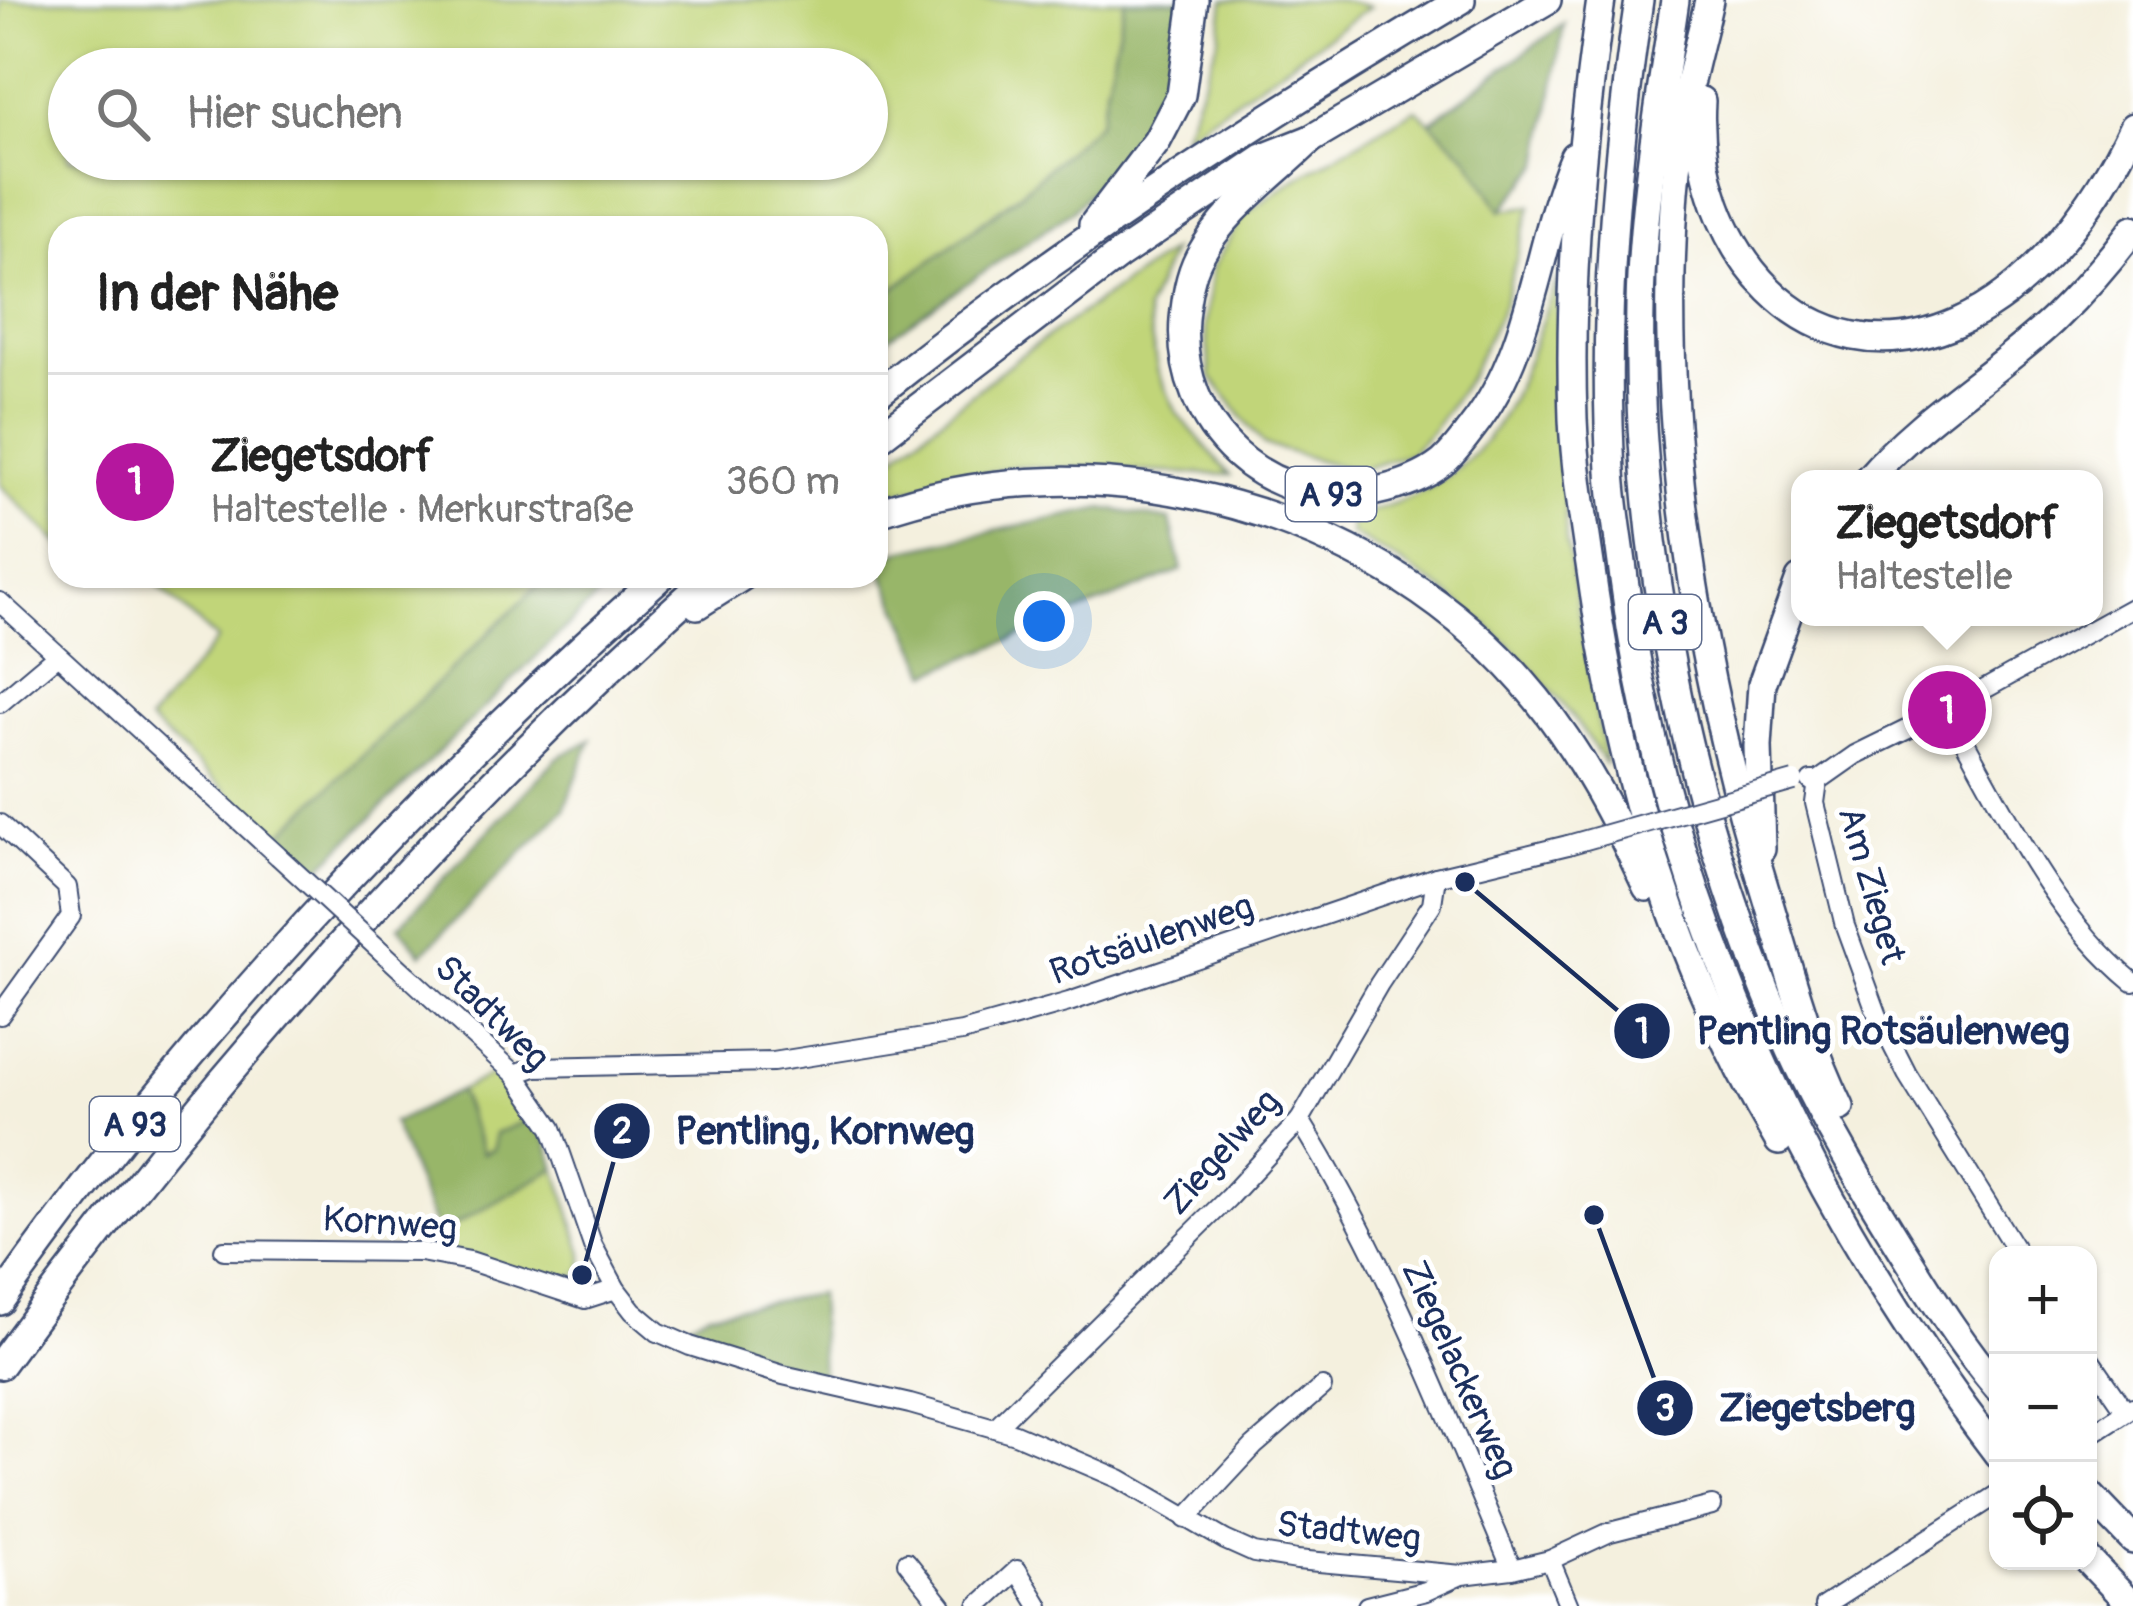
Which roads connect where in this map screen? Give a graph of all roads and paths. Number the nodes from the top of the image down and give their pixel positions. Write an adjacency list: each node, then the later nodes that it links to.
1 (1194, 0): 12 (highway)
2 (1461, 0): 12 (highway)
3 (1547, 0): 10 (highway, A 93)
4 (1639, 0): 38 (highway, A 3)
5 (1675, 0): 39 (highway, A 3)
6 (1601, 1): 9 (highway)
7 (1708, 8): 8 (highway); 32 (highway)
8 (2133, 127)
9 (1586, 130): 10 (highway, A 93); 34 (highway, A 3)
10 (1311, 139): 14 (highway, A 93)
11 (2133, 229): 15 (highway)
12 (1080, 242): 13 (highway)
13 (888, 386)
14 (888, 431)
15 (1877, 470)
16 (888, 510): 34 (highway, A 3)
17 (648, 588): 43 (highway, A 93)
18 (698, 588): 25 (highway, A 93)
19 (724, 588): 25 (highway)
20 (0, 602): 26 (street, Stadtweg)
21 (1791, 603): 32 (highway)
22 (2133, 607): 23 (street)
23 (2103, 624)
24 (2099, 626): 28 (street)
25 (628, 650): 44 (highway, A 93)
26 (56, 656): 27 (street); 36 (street, Stadtweg, bridge)
27 (0, 703)
28 (1947, 710): 29 (street); 33 (street)
29 (1818, 781): 31 (street, Rotsäulenweg, bridge); 40 (street, Am Zieget)
30 (0, 824): 35 (street)
31 (1436, 877): 36 (street, Rotsäulenweg); 37 (street, Ziegelweg)
32 (1763, 884): 39 (highway)
33 (2133, 982)
34 (1707, 1001): 38 (highway, A 3)
35 (0, 1015)
36 (515, 1074): 42 (street, Stadtweg)
37 (1300, 1120): 49 (street, Ziegelweg); 59 (street, Ziegelackerweg)
38 (1824, 1192): 51 (highway, A 3)
39 (1875, 1206): 46 (highway, A 3)
40 (2013, 1246)
41 (224, 1250): 42 (street, Kornweg)
42 (616, 1289): 49 (street, Stadtweg)
43 (0, 1300)
44 (0, 1365)
45 (2097, 1367): 48 (street)
46 (1989, 1376)
47 (1322, 1387): 55 (street)
48 (2130, 1409): 50 (street)
49 (996, 1427): 55 (street, Stadtweg)
50 (2097, 1430)
51 (1989, 1441)
52 (1989, 1501): 67 (street)
53 (2097, 1502): 56 (highway)
54 (1712, 1506): 57 (street)
55 (1186, 1519): 61 (street, Stadtweg)
56 (2133, 1540)
57 (1550, 1559): 59 (street); 66 (street)
58 (907, 1562): 62 (street)
59 (1512, 1569): 61 (street, Stadtweg)
60 (2097, 1569): 68 (highway)
61 (1462, 1575): 65 (street)
62 (942, 1606)
63 (978, 1606): 64 (street)
64 (1039, 1606)
65 (1367, 1606)
66 (1569, 1606)
67 (1824, 1606)
68 (2132, 1606)

